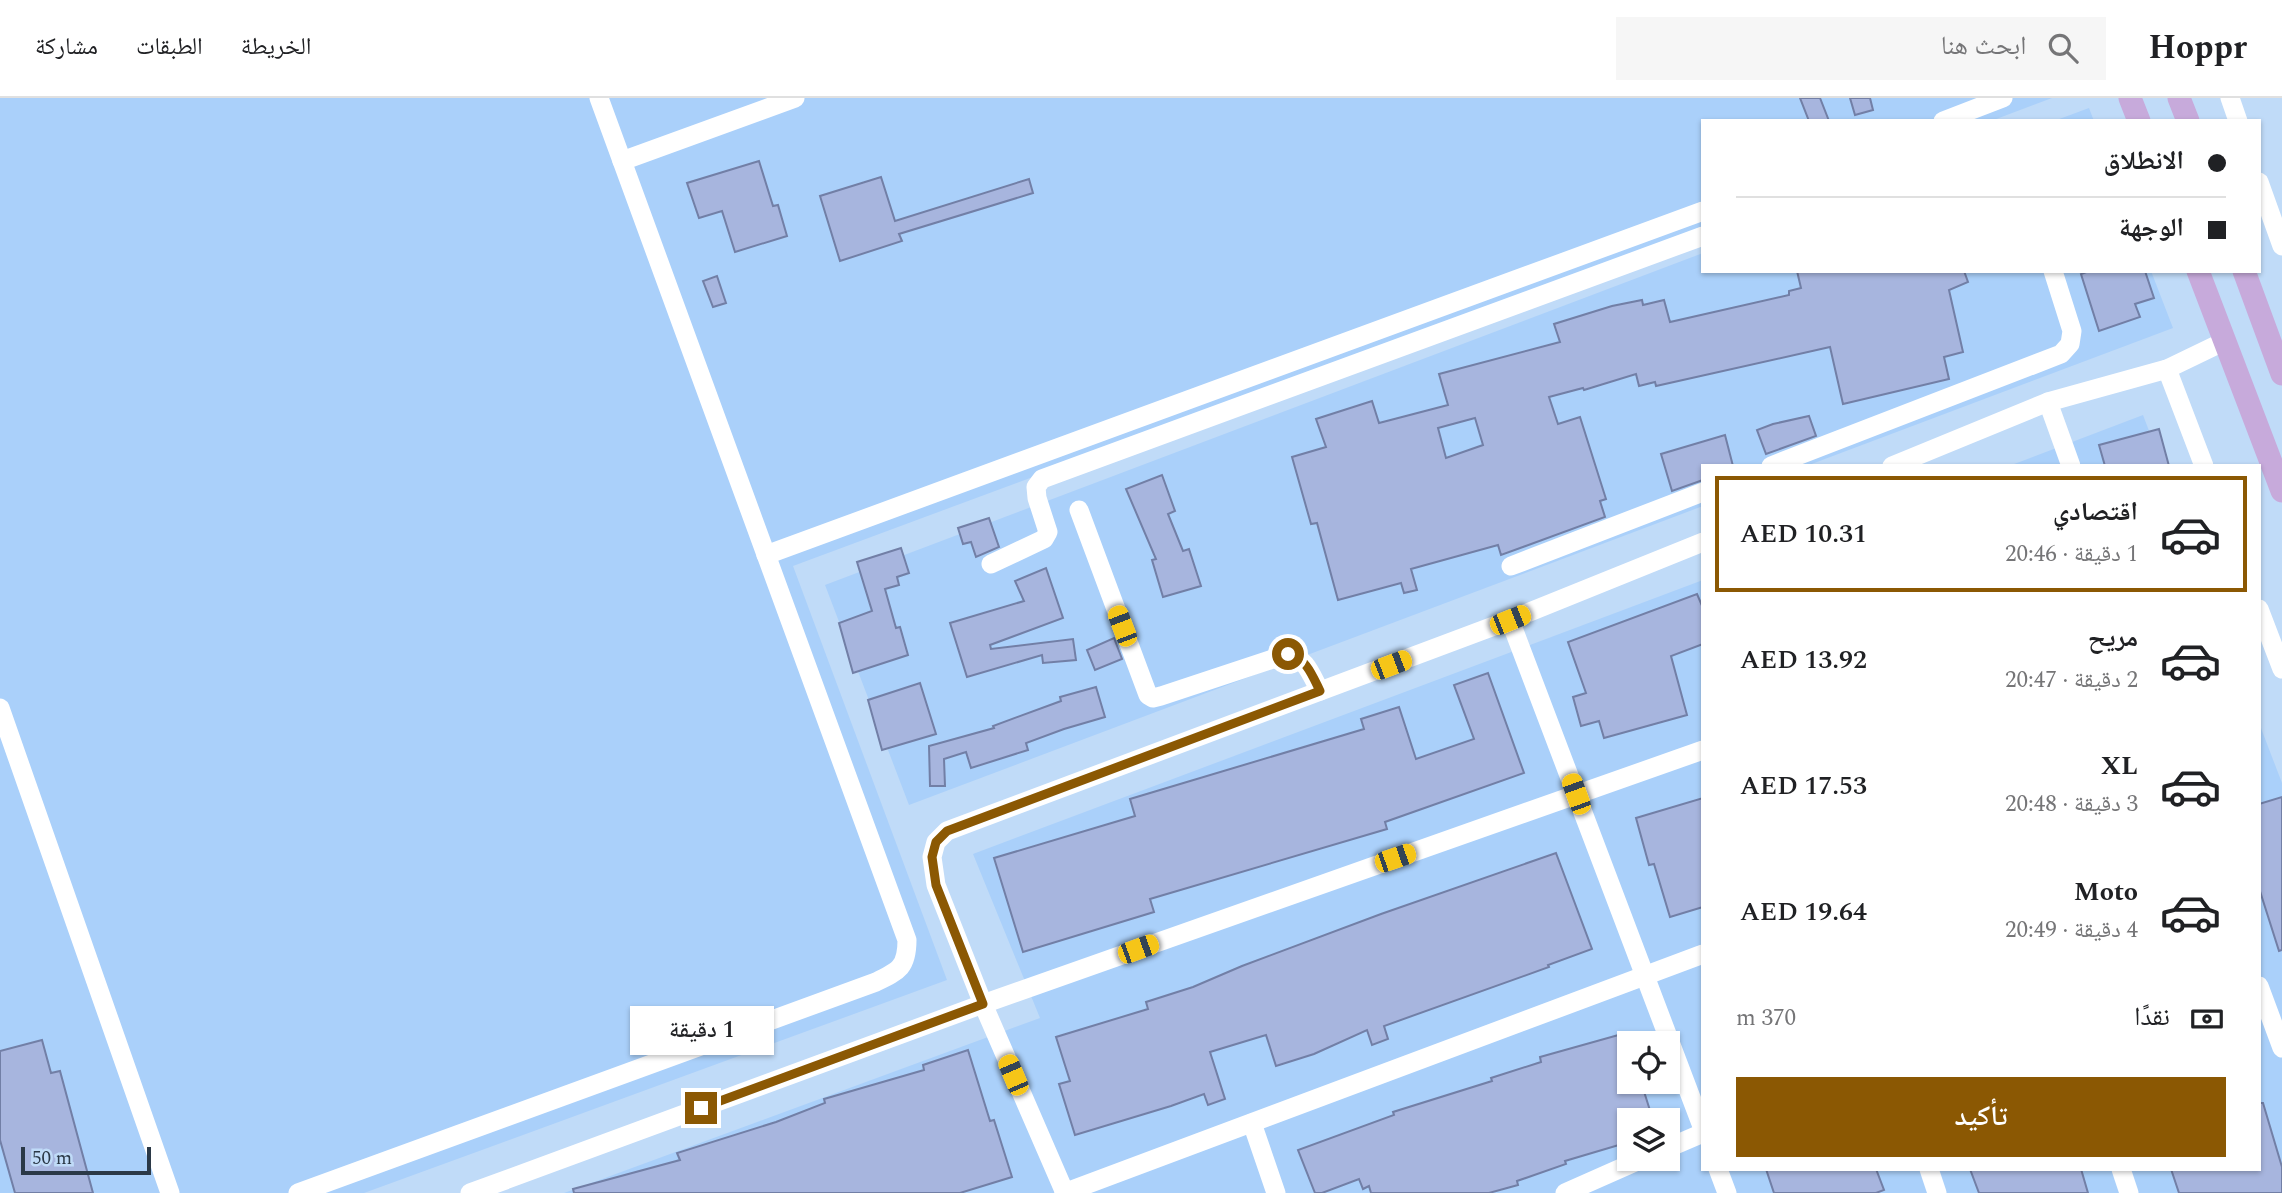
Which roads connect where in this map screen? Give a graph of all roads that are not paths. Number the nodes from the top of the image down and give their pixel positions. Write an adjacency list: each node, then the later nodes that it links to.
1 (598, 98): 11 (street)
2 (795, 98): 11 (street)
3 (2003, 98): 7 (street)
4 (2130, 98): 8 (main road)
5 (2179, 98): 9 (main road)
6 (2230, 98): 10 (street)
7 (1955, 119)
8 (2138, 119)
9 (2187, 119)
10 (2237, 119)
11 (622, 161): 32 (street)
12 (2262, 189): 13 (street); 16 (street)
13 (2282, 206)
14 (1701, 212): 32 (street)
15 (1701, 237): 33 (street)
16 (2282, 246)
17 (2054, 273): 24 (street)
18 (2199, 273): 20 (main road)
19 (2245, 273): 22 (main road)
20 (2225, 341): 21 (street); 28 (main road)
21 (2167, 369): 23 (street); 27 (street)
22 (2282, 374)
23 (2048, 402): 25 (street); 26 (street)
24 (1776, 464)
25 (1897, 464)
26 (2070, 464)
27 (2203, 464)
28 (2282, 491)
29 (1701, 493): 34 (street)
30 (1079, 510): 38 (street)
31 (1701, 543): 36 (street)
32 (766, 555): 56 (street)
33 (991, 564)
34 (1511, 566)
35 (2261, 614): 37 (street)
36 (1510, 620): 38 (street); 41 (street)
37 (2282, 669)
38 (1320, 691): 45 (street)
39 (0, 708): 55 (street)
40 (1701, 751): 41 (street)
41 (1576, 794): 43 (street); 45 (street)
42 (1701, 955): 43 (street)
43 (1645, 975): 47 (street); 48 (street)
44 (2261, 991): 46 (street)
45 (983, 1004): 57 (street); 58 (street)
46 (2282, 1048)
47 (1252, 1123): 58 (street); 59 (street)
48 (1701, 1126)
49 (1701, 1132): 50 (street)
50 (1680, 1142)
51 (1617, 1170): 60 (street)
52 (1719, 1171): 61 (street)
53 (1930, 1171): 62 (street)
54 (2122, 1171): 63 (street)
55 (170, 1193)
56 (298, 1193)
57 (470, 1193)
58 (1065, 1193)
59 (1276, 1193)
60 (1565, 1193)
61 (1727, 1193)
62 (1937, 1193)
63 (2129, 1193)

